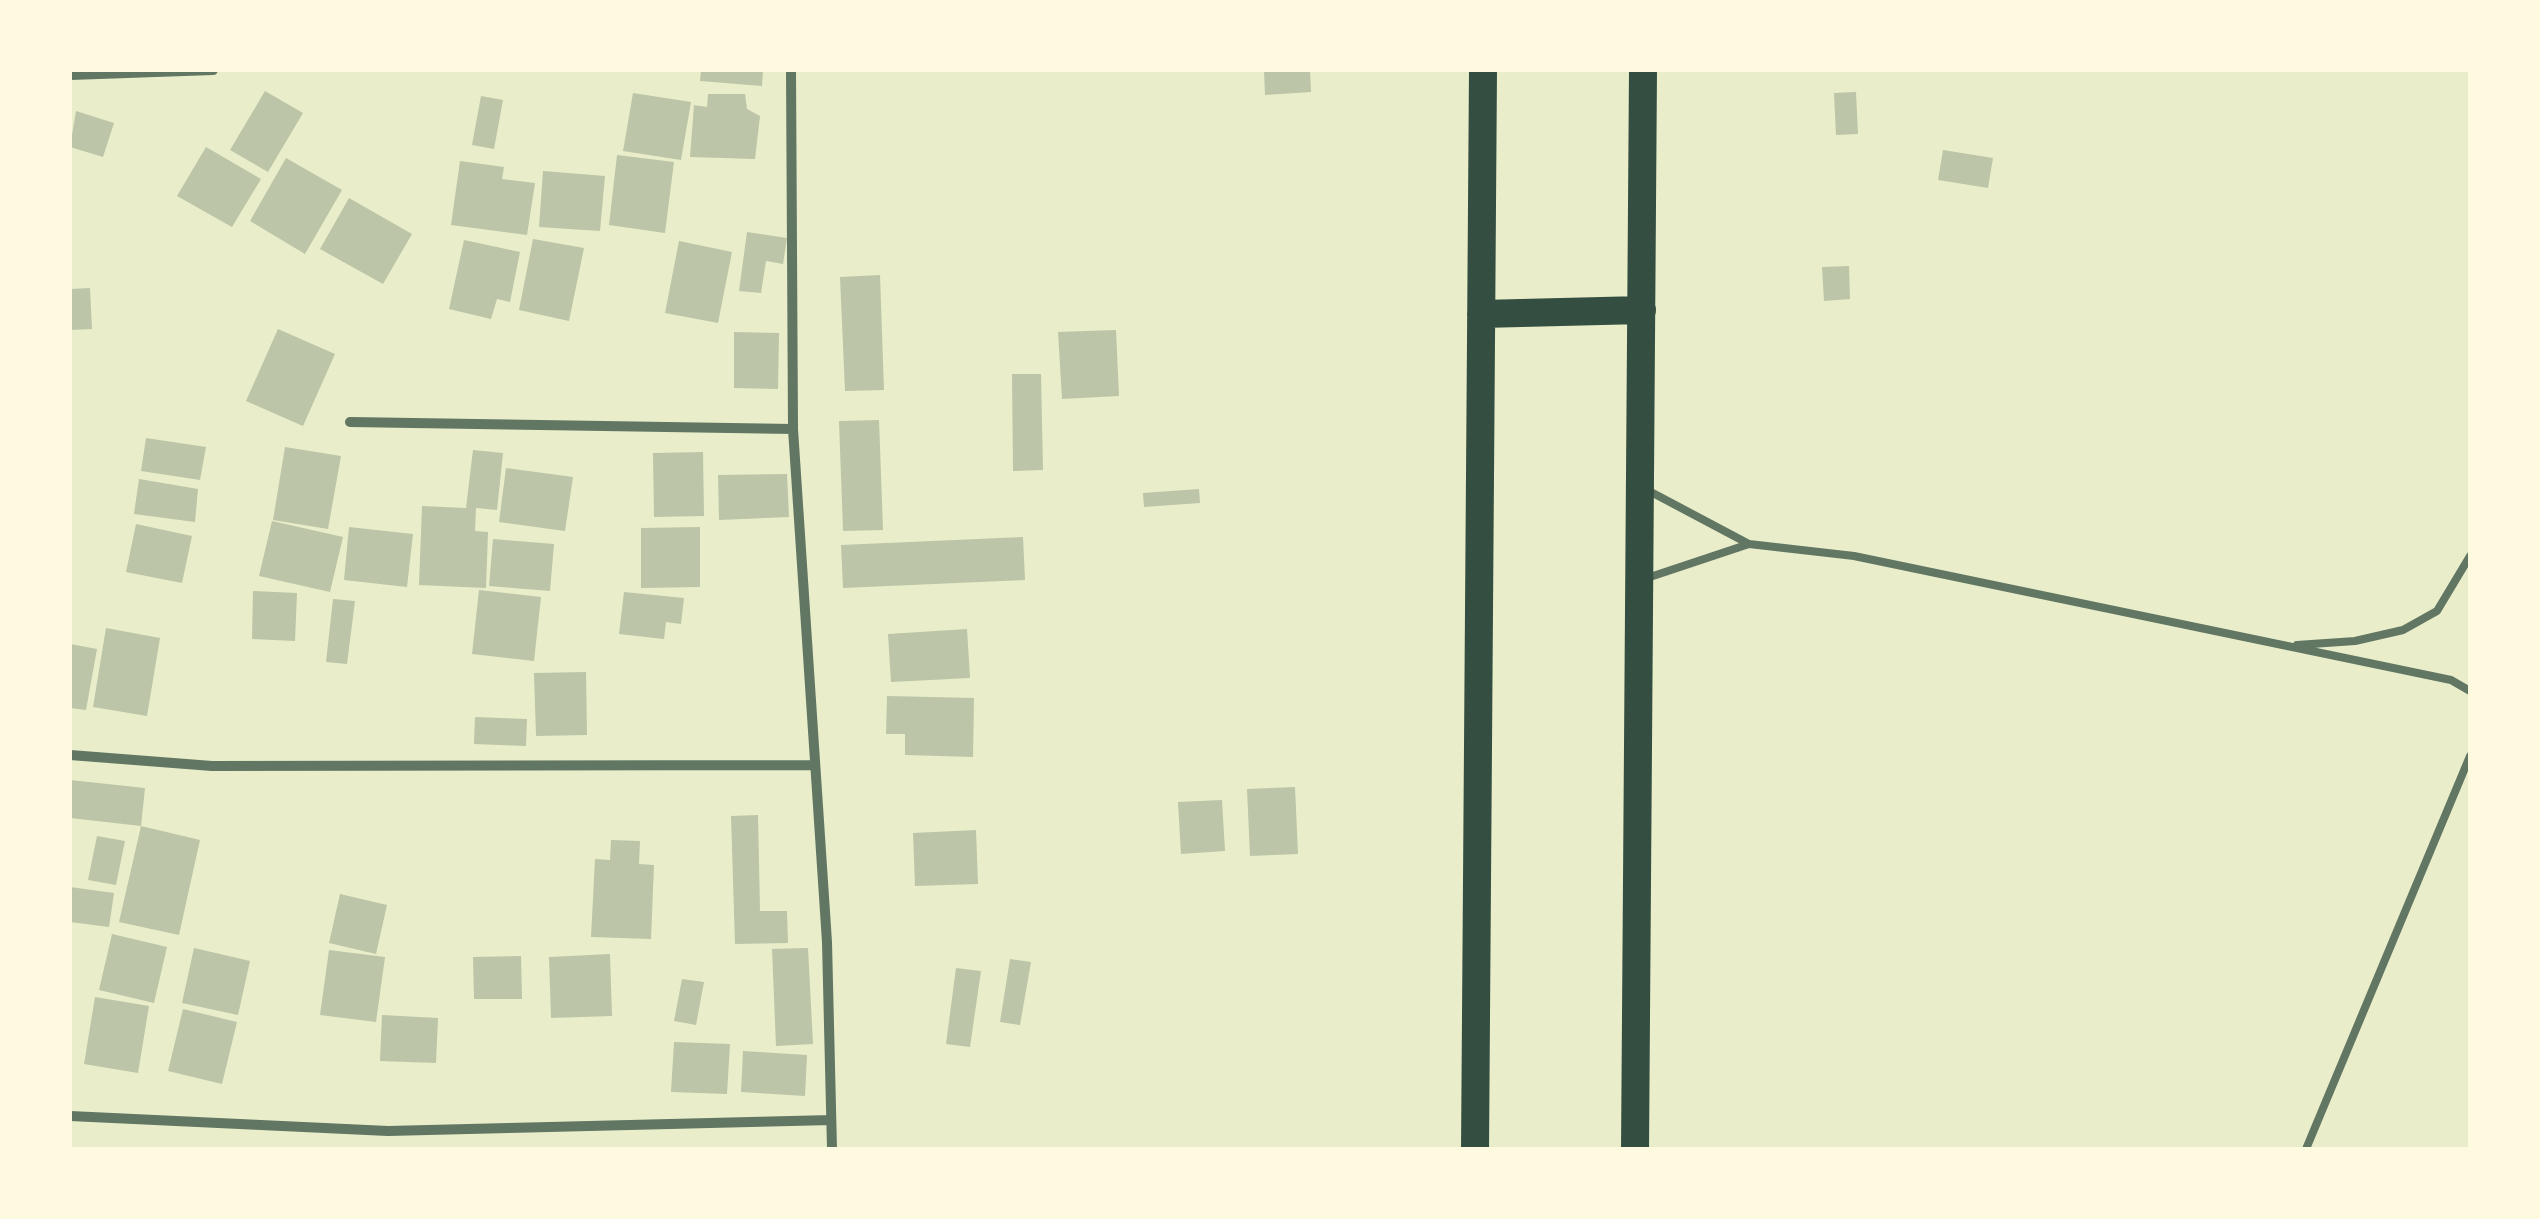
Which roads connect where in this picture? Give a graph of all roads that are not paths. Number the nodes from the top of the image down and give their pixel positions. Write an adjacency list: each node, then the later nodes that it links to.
1 (214, 70): 5 (street)
2 (791, 70): 9 (street)
3 (1483, 70): 7 (highway)
4 (1643, 70): 6 (highway)
5 (70, 76)
6 (1642, 310): 7 (highway); 10 (highway)
7 (1481, 314): 22 (highway)
8 (350, 422): 9 (street)
9 (793, 429): 18 (street)
10 (1640, 487): 11 (lane); 13 (highway)
11 (1749, 544): 13 (lane); 14 (lane)
12 (2470, 556): 14 (lane)
13 (1640, 580): 23 (highway)
14 (2284, 646): 15 (lane)
15 (2470, 691)
16 (70, 755): 18 (street)
17 (2470, 756): 24 (lane)
18 (814, 764): 20 (street)
19 (70, 1116): 20 (street)
20 (832, 1120): 21 (street)
21 (832, 1149)
22 (1474, 1149)
23 (1635, 1149)
24 (2306, 1149)

